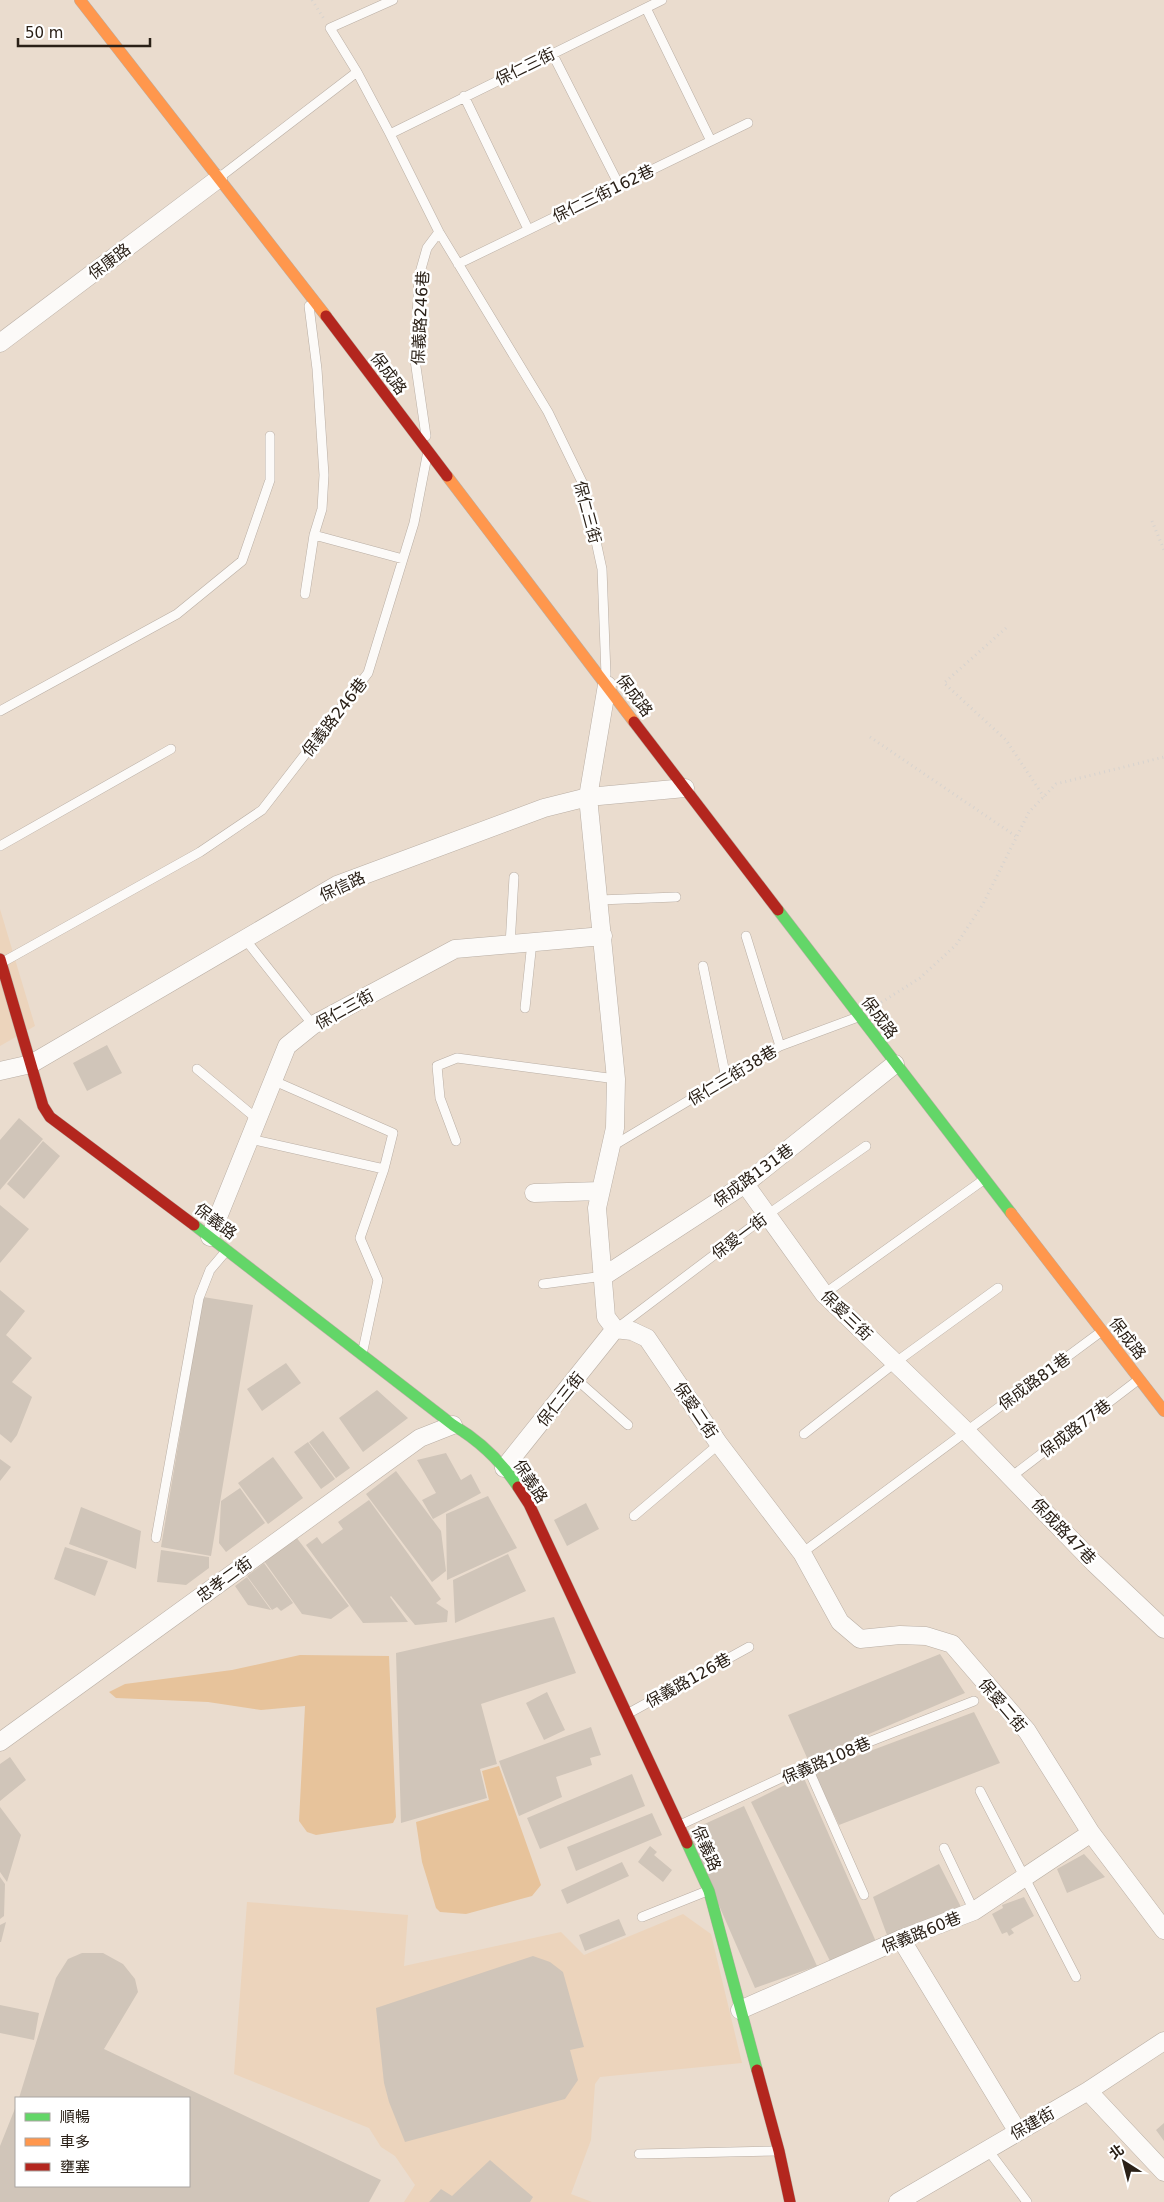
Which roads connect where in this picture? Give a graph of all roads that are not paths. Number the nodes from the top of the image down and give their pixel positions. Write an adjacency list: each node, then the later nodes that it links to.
1 (80, 0): 11 (street, 保成路)
2 (393, 0): 6 (lane, 保仁三街)
3 (662, 0): 4 (lane, 保仁三街)
4 (646, 8): 5 (lane, 保仁三街); 10 (lane)
5 (552, 53): 7 (lane, 保仁三街); 12 (lane)
6 (356, 72): 9 (lane, 保仁三街); 11 (lane)
7 (464, 96): 9 (lane, 保仁三街); 13 (lane)
8 (748, 123): 10 (lane, 保仁三街162巷)
9 (390, 134): 14 (lane, 保仁三街)
10 (711, 141): 12 (lane, 保仁三街162巷)
11 (218, 179): 16 (street, 保成路); 17 (street, 保康路)
12 (619, 185): 13 (lane, 保仁三街162巷)
13 (528, 229): 15 (lane, 保仁三街162巷)
14 (439, 232): 15 (lane, 保仁三街); 19 (lane, 保義路246巷)
15 (458, 264): 23 (lane, 保仁三街)
16 (308, 294): 19 (street, 保成路); 20 (lane)
17 (0, 343)
18 (270, 436): 24 (lane)
19 (428, 452): 21 (lane, 保義路246巷); 23 (street, 保成路)
20 (314, 535): 21 (lane); 22 (lane)
21 (403, 559): 37 (lane, 保義路246巷)
22 (305, 594)
23 (607, 685): 26 (street, 保成路); 27 (street, 保仁三街)
24 (0, 711)
25 (171, 749): 28 (lane)
26 (685, 788): 27 (street, 保信路); 40 (street, 保成路)
27 (588, 797): 31 (street, 保仁三街); 34 (street, 保信路)
28 (0, 846)
29 (514, 876): 36 (lane)
30 (676, 897): 31 (lane)
31 (600, 900): 32 (street, 保仁三街)
32 (603, 936): 35 (street, 保仁三街); 48 (street, 保仁三街)
33 (746, 936): 42 (lane)
34 (245, 939): 41 (lane); 43 (street, 保信路)
35 (532, 942): 36 (street, 保仁三街); 39 (lane)
36 (510, 944): 41 (street, 保仁三街)
37 (1, 961): 43 (street, 保義路)
38 (703, 966): 47 (lane)
39 (525, 1008)
40 (859, 1016): 42 (lane, 保仁三街38巷); 44 (street, 保成路)
41 (313, 1025): 49 (street, 保仁三街)
42 (780, 1046): 47 (lane, 保仁三街38巷)
43 (31, 1064): 46 (street, 保信路); 61 (street, 保義路)
44 (895, 1064): 56 (street, 保成路); 57 (street, 保成路131巷)
45 (197, 1069): 50 (lane)
46 (0, 1071)
47 (726, 1078): 54 (lane, 保仁三街38巷)
48 (616, 1079): 52 (lane); 54 (street, 保仁三街)
49 (272, 1080): 50 (street, 保仁三街); 55 (lane)
50 (258, 1119): 51 (street, 保仁三街)
51 (250, 1140): 55 (lane); 61 (street, 保仁三街)
52 (456, 1141)
53 (866, 1146): 60 (lane, 保愛一街)
54 (611, 1147): 58 (street, 保仁三街)
55 (384, 1169): 69 (lane)
56 (984, 1179): 66 (lane); 68 (street, 保成路)
57 (745, 1184): 60 (street, 保愛三街); 63 (street, 保成路131巷)
58 (601, 1190): 59 (street); 63 (street, 保仁三街)
59 (534, 1193)
60 (767, 1215): 66 (street, 保愛三街); 67 (lane, 保愛一街)
61 (210, 1237): 62 (street, 保義路)
62 (227, 1250): 69 (street, 保義路); 82 (lane)
63 (604, 1276): 64 (lane); 67 (street)
64 (543, 1284)
65 (998, 1288): 70 (lane)
66 (824, 1294): 70 (street, 保愛三街)
67 (615, 1329): 71 (street, 保仁三街); 78 (street, 保愛二街)
68 (1102, 1331): 72 (street, 保成路); 76 (lane, 保成路81巷)
69 (362, 1353): 74 (street, 保義路)
70 (896, 1362): 76 (street, 保愛三街); 77 (lane)
71 (576, 1378): 75 (lane); 79 (street, 保仁三街)
72 (1140, 1379): 73 (street, 保成路); 80 (lane, 保成路77巷)
73 (1164, 1410)
74 (453, 1425): 79 (street, 保義路); 88 (street, 忠孝二街)
75 (628, 1425)
76 (966, 1431): 80 (street, 保成路47巷); 83 (lane)
77 (804, 1434)
78 (719, 1444): 81 (lane); 83 (street, 保愛二街)
79 (504, 1468): 87 (street, 保義路)
80 (1011, 1477): 84 (street, 保成路47巷)
81 (634, 1516)
82 (156, 1538)
83 (802, 1553): 92 (street, 保愛二街)
84 (1164, 1629)
85 (749, 1647): 87 (lane, 保義路126巷)
86 (974, 1701): 89 (lane, 保義路108巷)
87 (626, 1714): 91 (street, 保義路)
88 (0, 1742)
89 (807, 1766): 91 (lane, 保義路108巷); 96 (lane)
90 (980, 1791): 94 (lane)
91 (679, 1825): 95 (street, 保義路)
92 (1091, 1833): 94 (street, 保義路60巷); 99 (street, 保愛二街)
93 (944, 1848): 97 (lane)
94 (1024, 1877): 97 (street, 保義路60巷); 101 (lane)
95 (709, 1891): 98 (lane); 102 (street, 保義路)
96 (864, 1895)
97 (974, 1911): 100 (street, 保義路60巷)
98 (642, 1916)
99 (1164, 1930)
100 (901, 1940): 102 (street, 保義路60巷); 105 (street)
101 (1076, 1977)
102 (740, 2010): 107 (street, 保義路)
103 (1164, 2041): 104 (street, 保建街)
104 (1088, 2090): 105 (street, 保建街); 109 (street)
105 (1018, 2132): 106 (street, 保建街)
106 (988, 2150): 111 (street, 保建街); 112 (lane)
107 (779, 2151): 108 (lane); 110 (street, 保義路)
108 (639, 2154)
109 (1164, 2172)
110 (790, 2202)
111 (898, 2202)
112 (1027, 2202)

